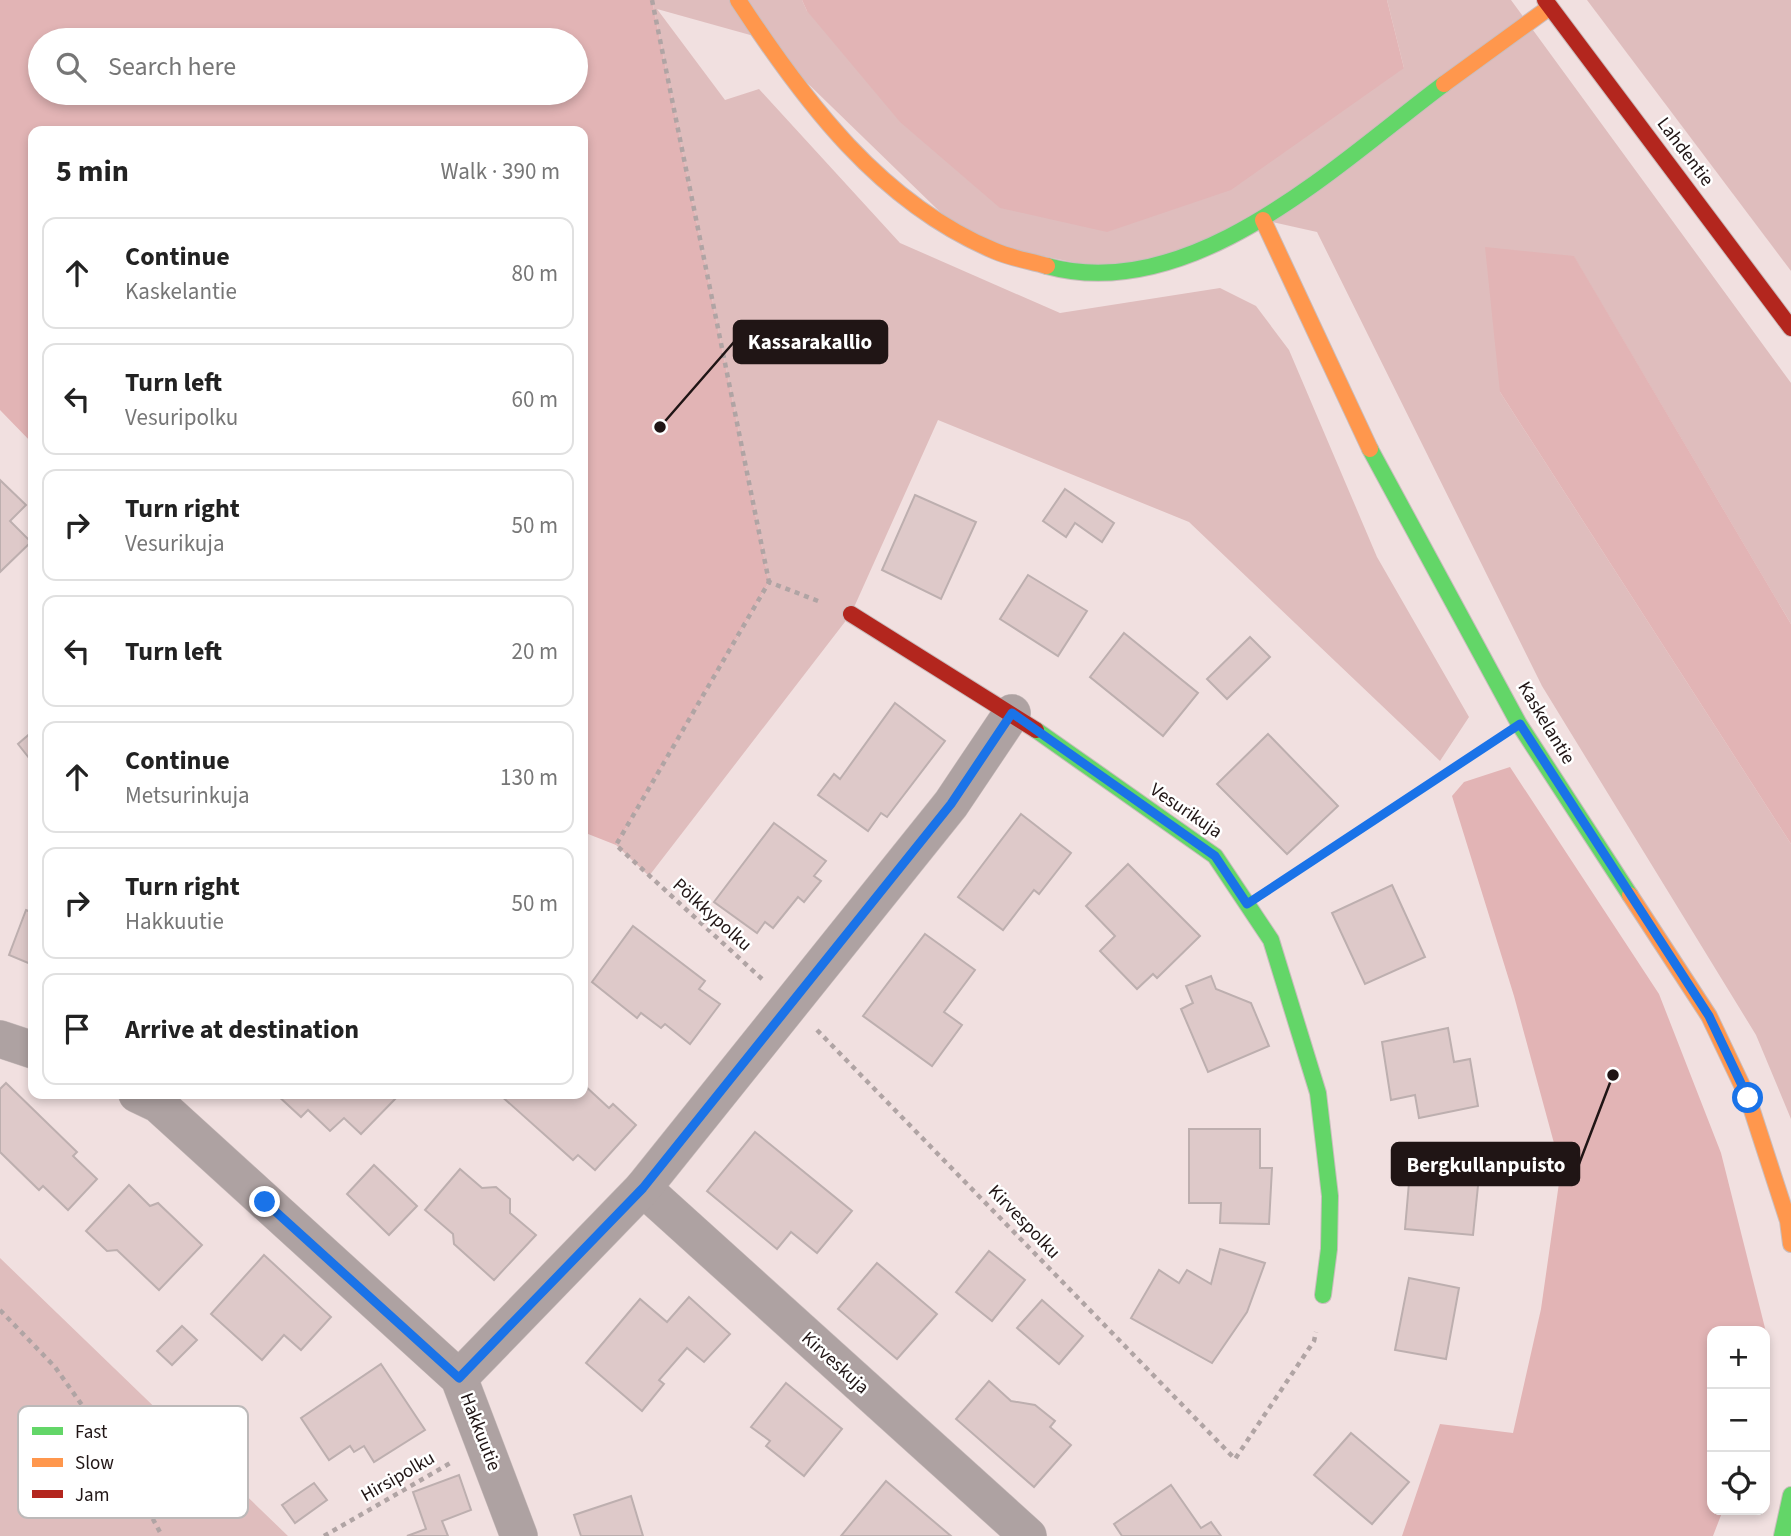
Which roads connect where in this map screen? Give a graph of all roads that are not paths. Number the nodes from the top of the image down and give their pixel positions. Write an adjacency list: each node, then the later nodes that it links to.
1 (738, 0): 3 (street)
2 (1548, 4): 3 (street); 4 (street, Lahdentie)
3 (1263, 220): 11 (street, Kaskelantie)
4 (1791, 328)
5 (851, 614): 6 (street, Vesurikuja)
6 (1012, 713): 10 (street); 12 (street, Vesurikuja)
7 (0, 1039): 8 (street)
8 (28, 1048)
9 (148, 1099): 13 (street, Hakkuutie)
10 (643, 1188): 13 (street); 16 (street, Kirveskuja)
11 (1791, 1244)
12 (1323, 1295)
13 (459, 1378): 15 (street, Hakkuutie)
14 (1791, 1495): 17 (street)
15 (519, 1536)
16 (1028, 1536)
17 (1782, 1536)

